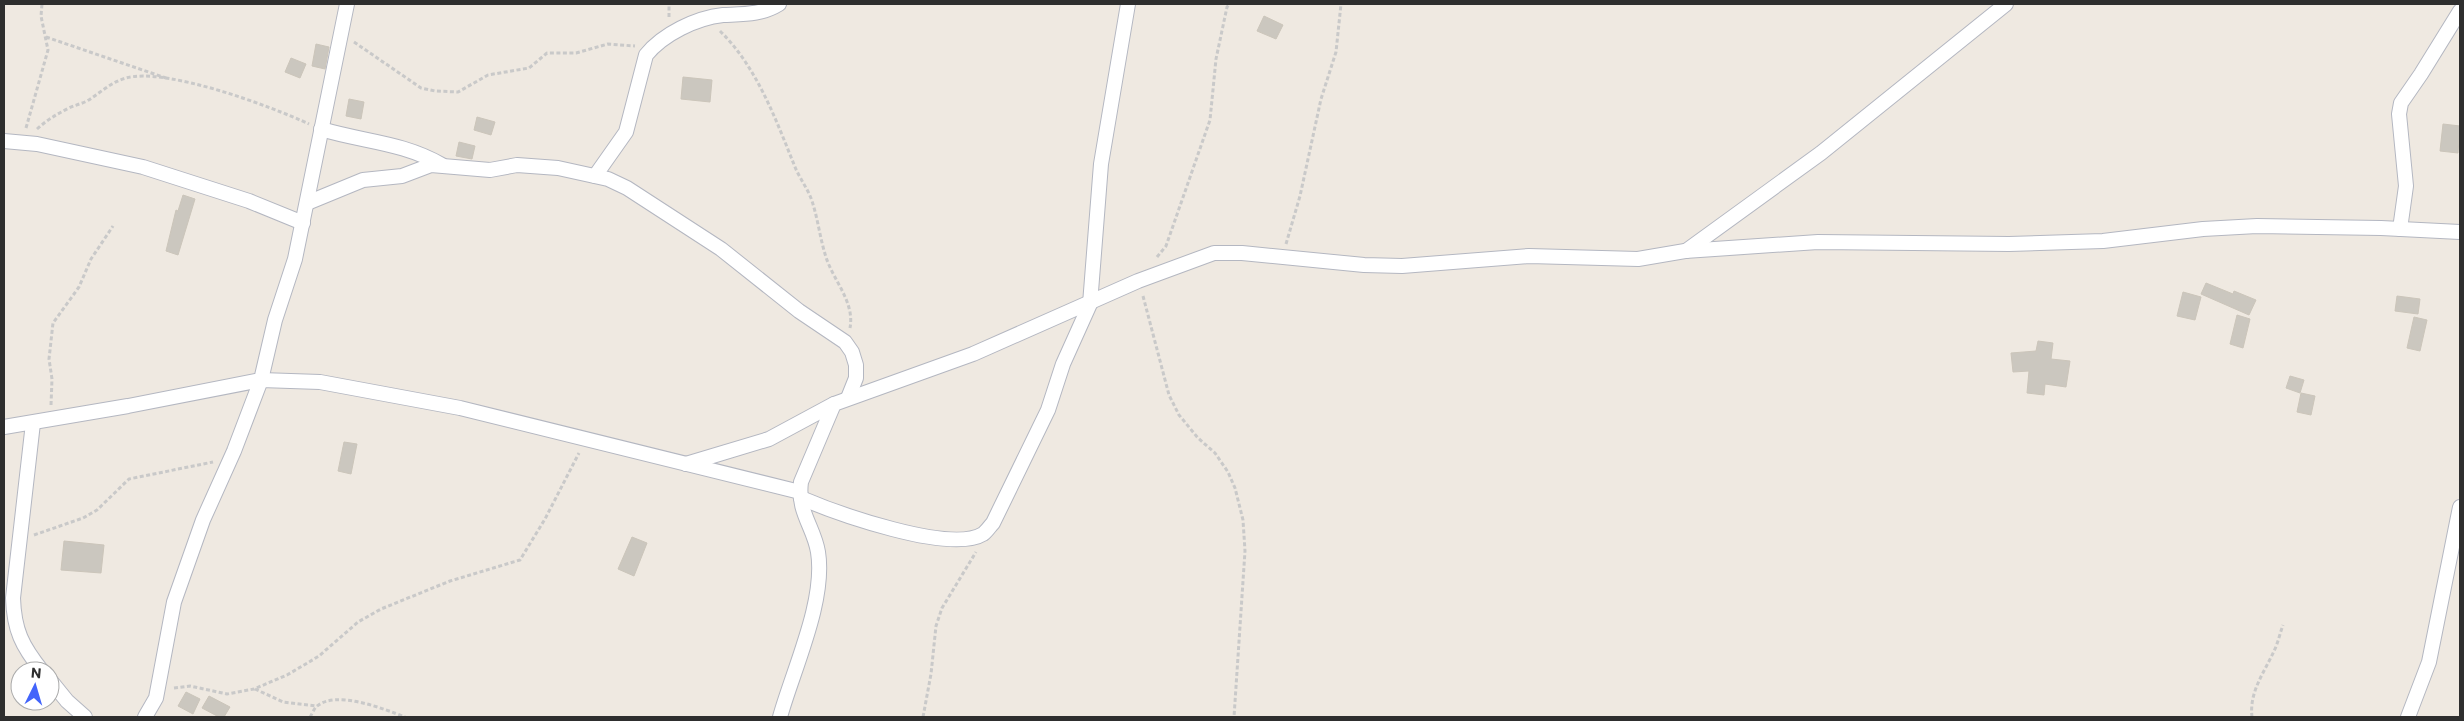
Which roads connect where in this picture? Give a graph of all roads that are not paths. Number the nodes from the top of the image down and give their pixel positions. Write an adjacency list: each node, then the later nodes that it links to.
1 (347, 4): 6 (street)
2 (779, 4): 9 (street)
3 (1128, 4): 15 (street)
4 (2006, 4): 14 (street)
5 (2460, 11): 12 (street)
6 (321, 129): 8 (street); 10 (street)
7 (4, 141): 11 (street)
8 (443, 166): 9 (street); 10 (street)
9 (596, 176): 17 (street)
10 (307, 204): 11 (street)
11 (303, 223): 16 (street)
12 (2400, 229): 13 (street); 14 (street)
13 (2460, 232)
14 (1686, 251): 15 (street)
15 (1090, 304): 17 (street); 22 (street)
16 (261, 380): 19 (street); 21 (street); 27 (street)
17 (848, 398): 18 (street)
18 (834, 404): 21 (street); 22 (street)
19 (33, 423): 20 (street); 24 (street)
20 (4, 427)
21 (685, 464): 22 (street)
22 (800, 495): 28 (street)
23 (2460, 507): 29 (street)
24 (36, 661)
25 (60, 692): 26 (street)
26 (84, 717)
27 (145, 717)
28 (780, 717)
29 (2408, 717)

